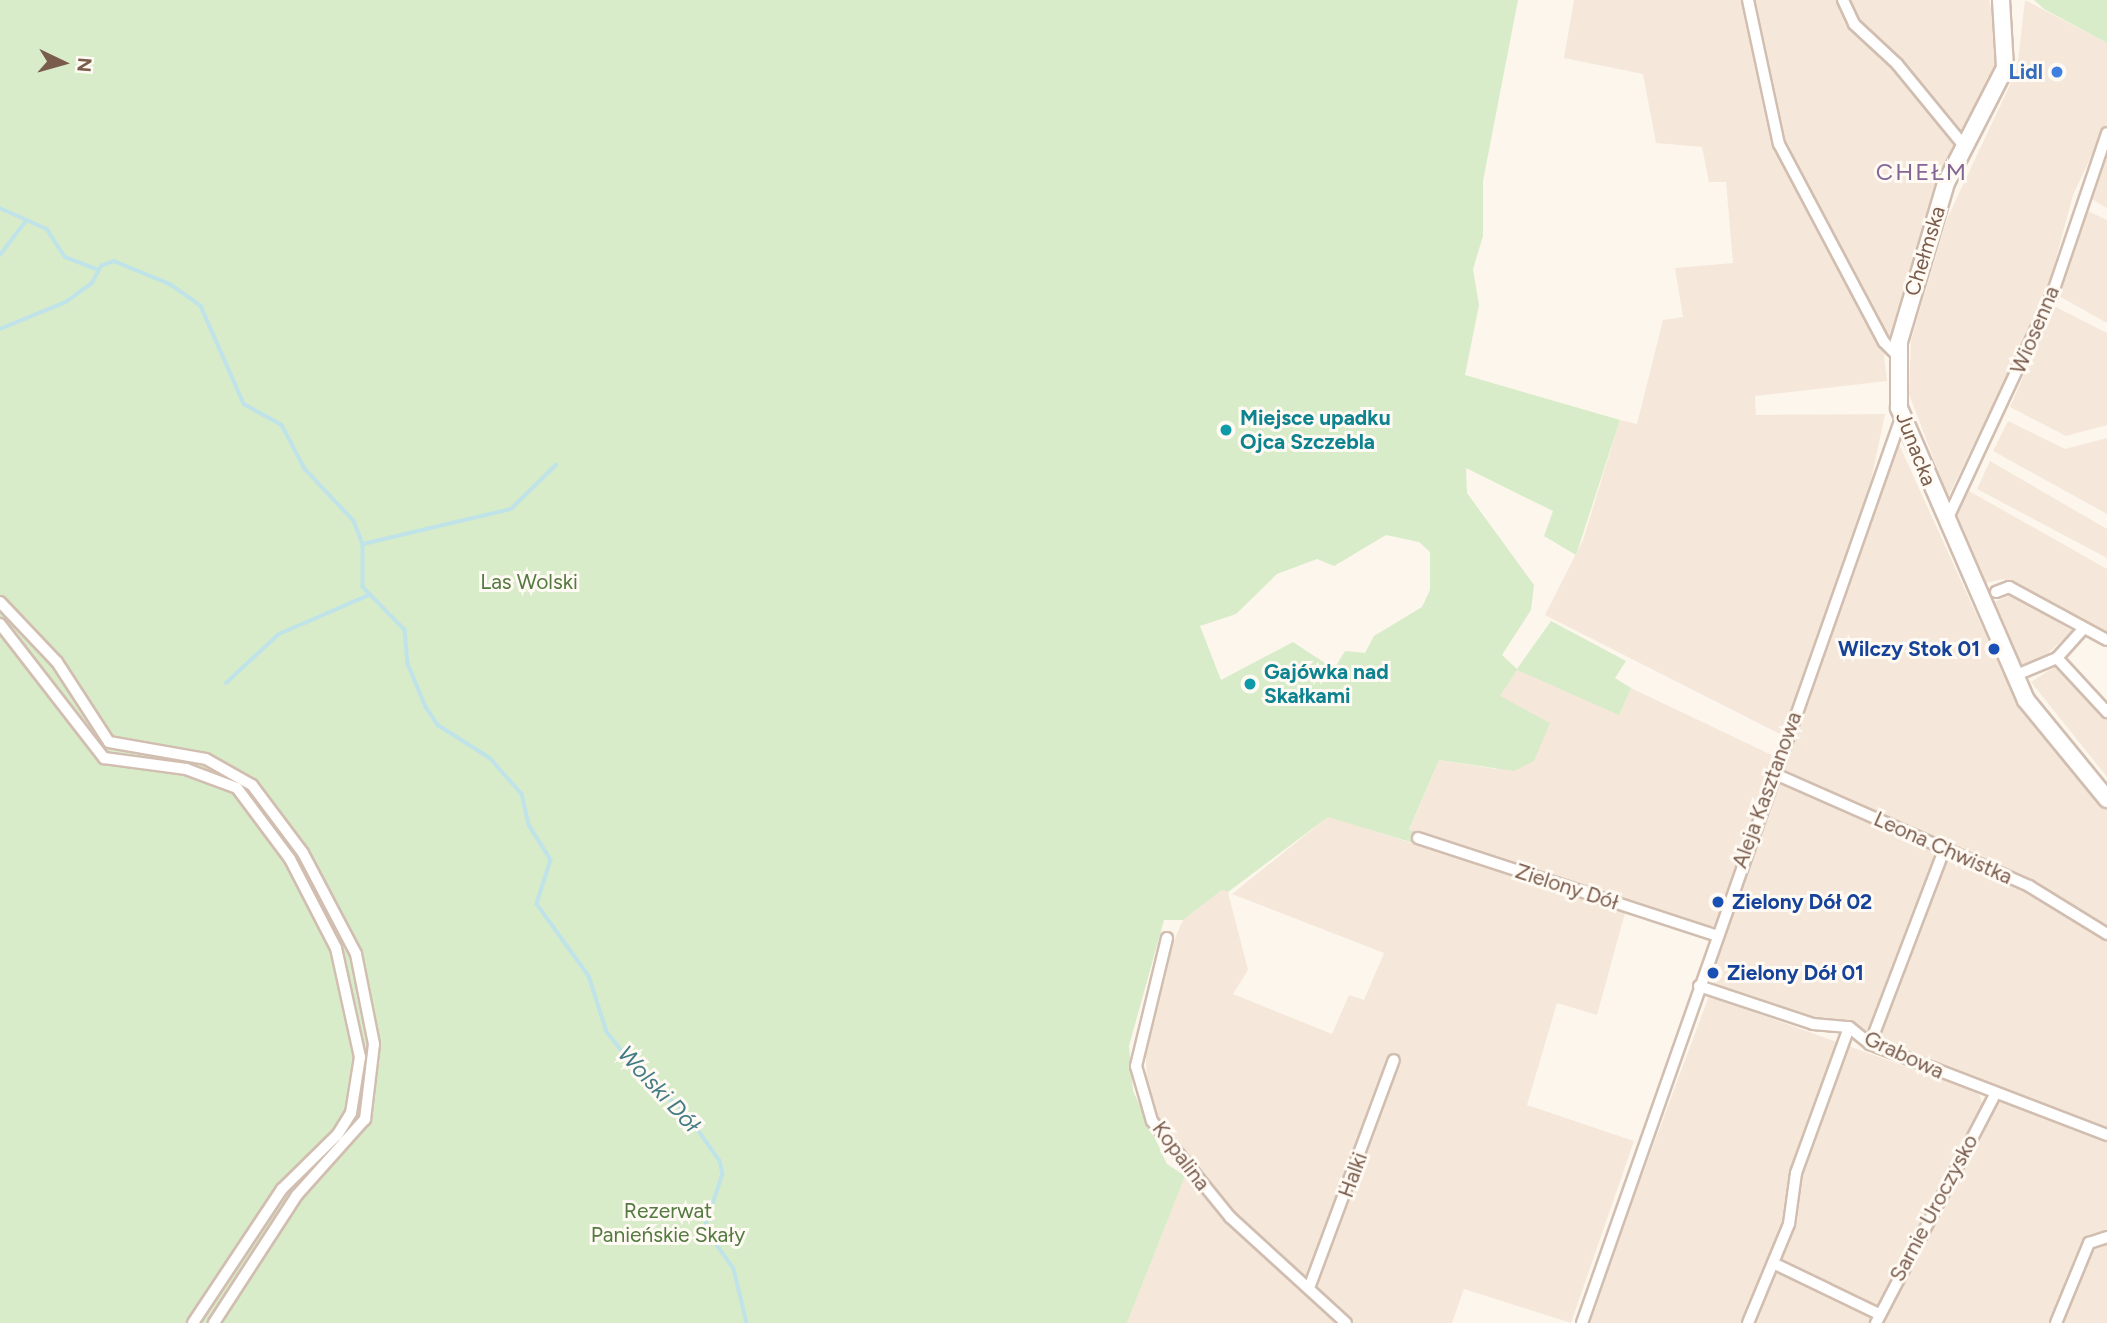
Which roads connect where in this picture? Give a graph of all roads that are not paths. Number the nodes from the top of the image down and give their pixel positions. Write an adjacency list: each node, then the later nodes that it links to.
1 (1748, 0): 8 (street)
2 (1843, 0): 7 (street)
3 (2001, 0): 5 (street, Chełmska)
4 (2013, 0): 5 (street, Chełmska)
5 (2005, 34): 7 (street, Chełmska)
6 (2107, 133): 10 (street, Wiosenna)
7 (1964, 146): 8 (street, Chełmska)
8 (1898, 356): 9 (street, Junacka)
9 (1901, 418): 10 (street, Junacka); 19 (street, Aleja Kasztanowa)
10 (1946, 522): 17 (street, Junacka)
11 (1996, 592): 14 (street)
12 (0, 602): 37 (street)
13 (0, 624): 36 (street)
14 (2084, 628): 15 (street); 16 (street)
15 (2107, 640)
16 (2057, 658): 17 (street); 18 (street)
17 (2014, 676): 20 (street, Junacka)
18 (2107, 712)
19 (1773, 773): 22 (street, Leona Chwistka); 24 (street, Aleja Kasztanowa)
20 (2107, 799)
21 (1418, 838): 24 (street, Zielony Dół)
22 (1944, 850): 23 (street, Leona Chwistka); 28 (street)
23 (2107, 934)
24 (1715, 935): 26 (street, Aleja Kasztanowa)
25 (1167, 938): 34 (street, Kopalina)
26 (1699, 986): 27 (street, Grabowa); 39 (street, Aleja Kasztanowa)
27 (1849, 1027): 28 (street, Grabowa); 33 (street)
28 (1870, 1044): 30 (street, Grabowa)
29 (1394, 1060): 34 (street, Halki)
30 (1995, 1094): 31 (street, Grabowa); 35 (street, Sarnie Uroczysko)
31 (2107, 1135)
32 (2107, 1237): 41 (street)
33 (1773, 1263): 35 (street); 40 (street)
34 (1309, 1288): 38 (street, Kopalina)
35 (1877, 1319)
36 (193, 1323)
37 (214, 1323)
38 (1346, 1323)
39 (1582, 1323)
40 (1748, 1323)
41 (2056, 1323)

